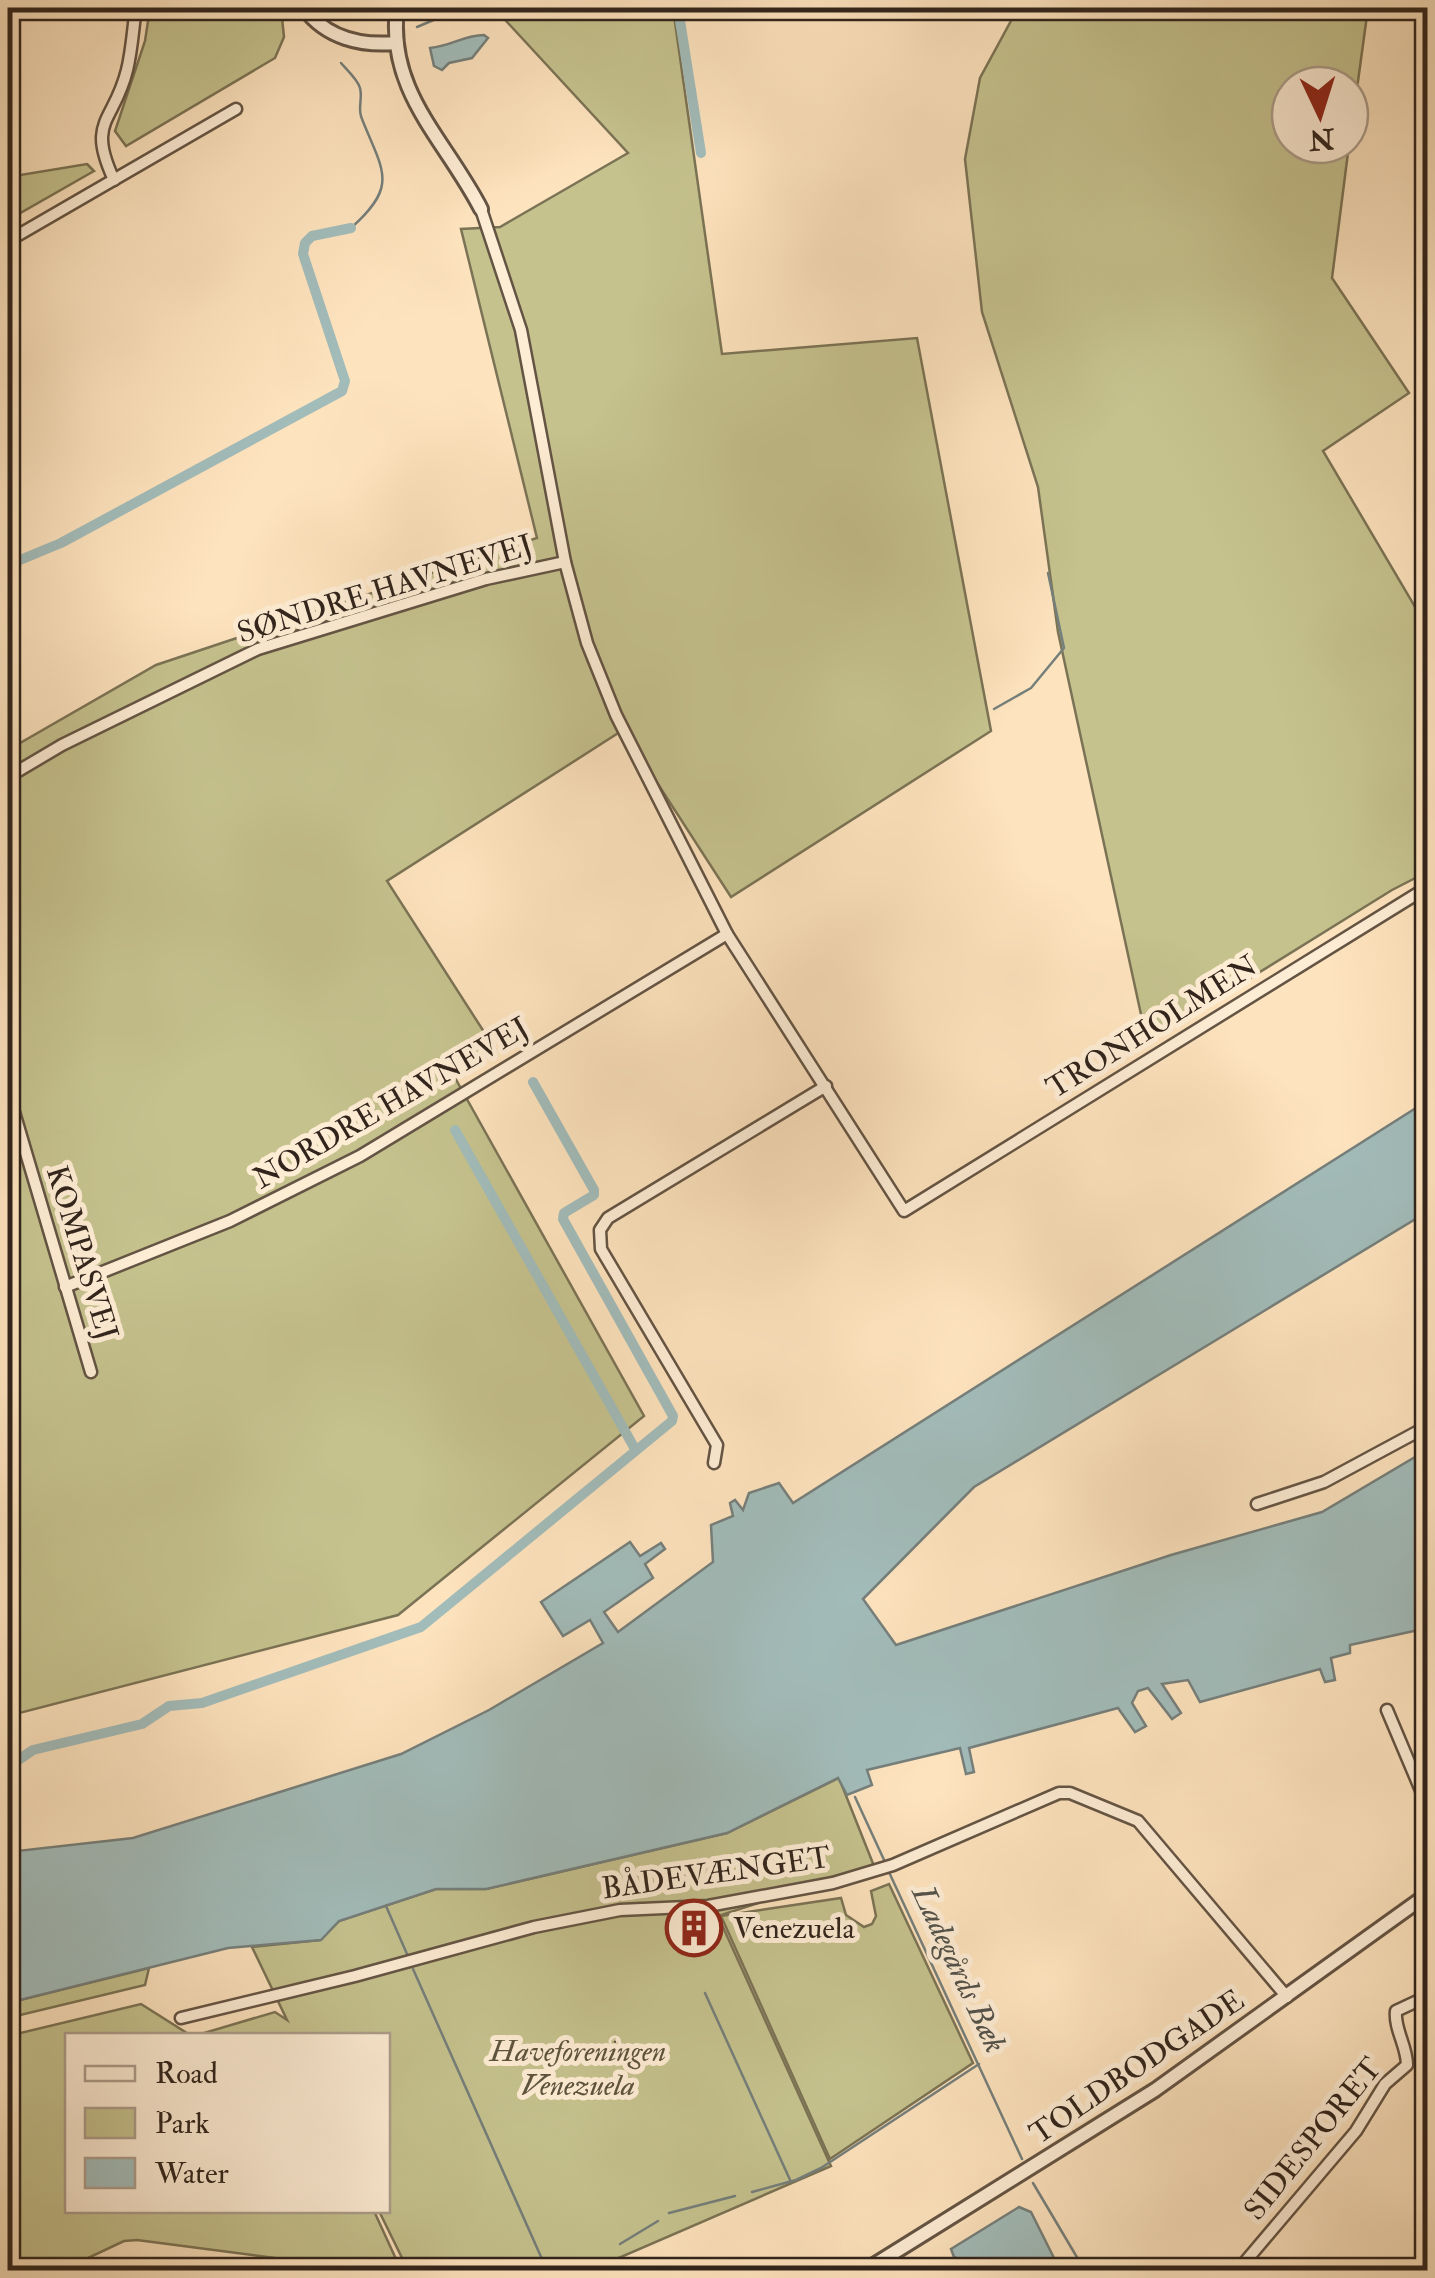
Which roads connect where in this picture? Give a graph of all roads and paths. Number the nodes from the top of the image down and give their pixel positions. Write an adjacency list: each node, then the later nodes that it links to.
1 (136, 8): 6 (street)
2 (304, 8): 4 (street)
3 (397, 8): 4 (street)
4 (396, 42): 7 (street)
5 (236, 110): 6 (street)
6 (114, 180): 8 (street)
7 (481, 209): 9 (street)
8 (8, 241)
9 (565, 562): 10 (street, SØNDRE HAVNEVEJ); 12 (street)
10 (8, 777)
11 (1428, 887): 13 (street, TRONHOLMEN)
12 (727, 934): 13 (street); 15 (street, NORDRE HAVNEVEJ)
13 (826, 1086): 18 (street)
14 (8, 1092): 15 (street, KOMPASVEJ)
15 (66, 1287): 16 (street, KOMPASVEJ)
16 (90, 1372)
17 (1428, 1426): 19 (street)
18 (714, 1463)
19 (1258, 1504)
20 (1387, 1710): 21 (street)
21 (1428, 1807)
22 (1428, 1894): 24 (street, TOLDBODGADE)
23 (1428, 1996): 29 (street, SIDESPORET)
24 (1287, 1997): 25 (street, BÅDEVÆNGET); 26 (street, TOLDBODGADE)
25 (181, 2018)
26 (890, 2255): 27 (street, TOLDBODGADE); 28 (street)
27 (866, 2270)
28 (901, 2270)
29 (1250, 2270)

